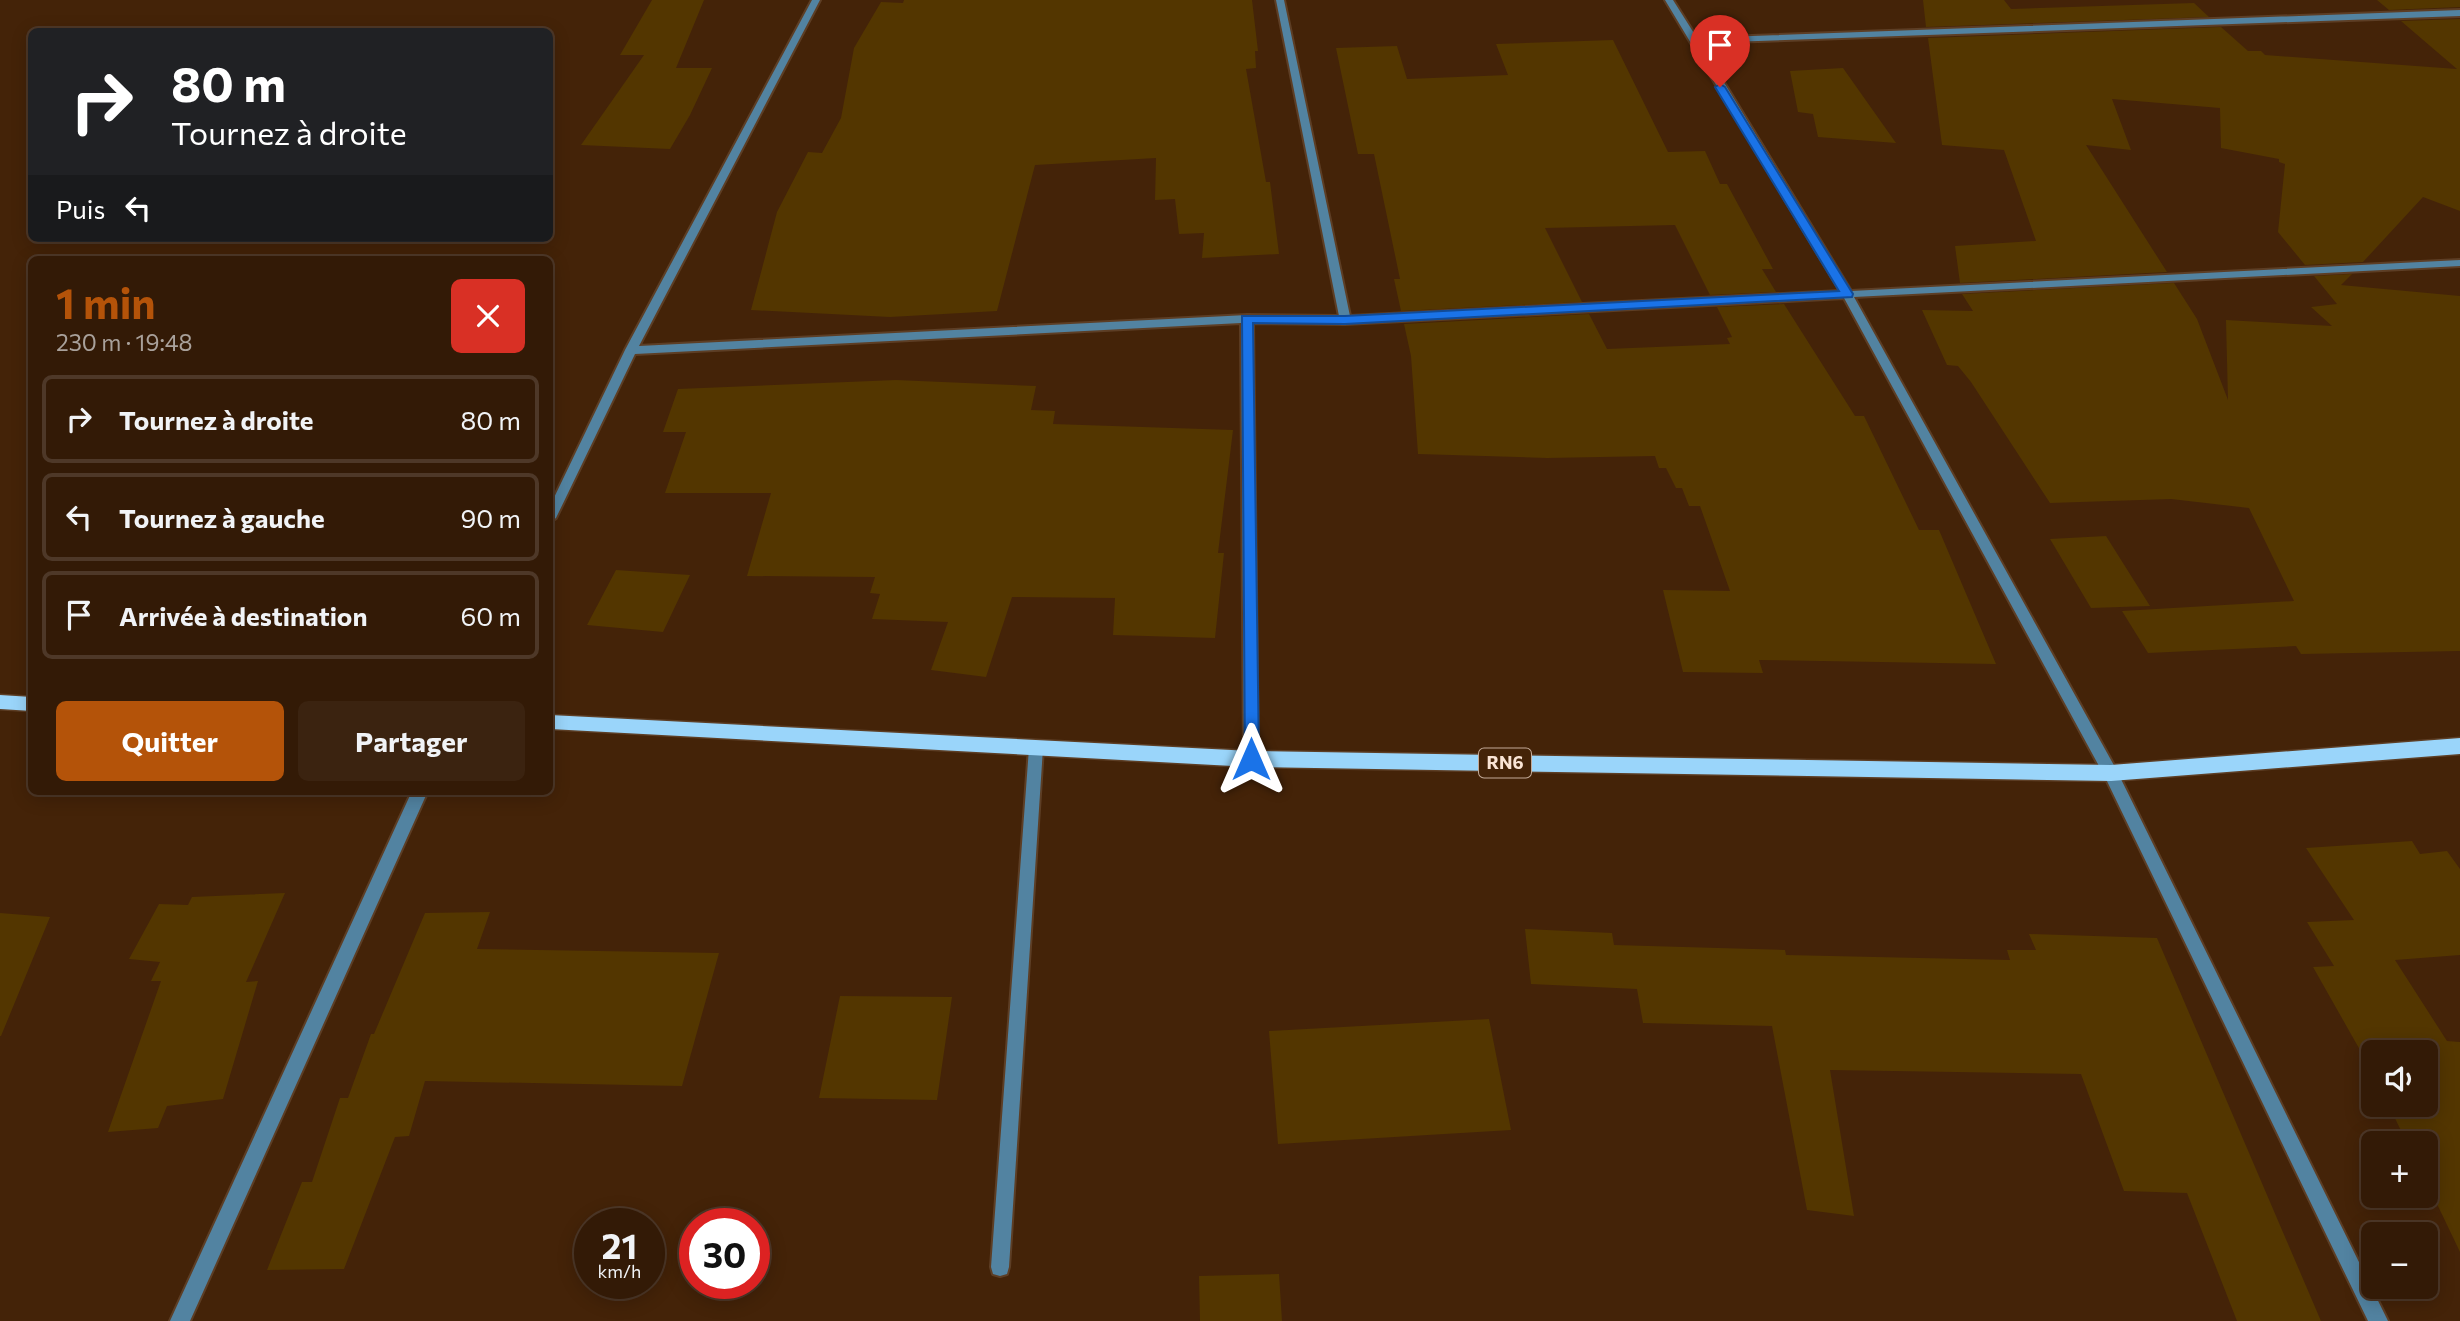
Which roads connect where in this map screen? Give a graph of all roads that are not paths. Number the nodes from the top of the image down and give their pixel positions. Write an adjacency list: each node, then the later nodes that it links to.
1 (816, 0): 10 (street)
2 (1280, 0): 9 (street)
3 (1669, 0): 5 (street)
4 (2460, 13): 5 (street)
5 (1692, 41): 7 (street)
6 (2460, 263): 7 (street)
7 (1847, 294): 9 (street); 18 (street)
8 (1247, 319): 9 (street); 10 (street); 17 (street)
9 (1345, 320)
10 (631, 349): 11 (street)
11 (553, 512)
12 (0, 702): 13 (main road)
13 (28, 704)
14 (553, 722): 16 (main road, RN6)
15 (2460, 746): 18 (main road, RN6)
16 (1036, 748): 17 (main road, RN6); 20 (street)
17 (1251, 759): 18 (main road, RN6)
18 (2111, 773): 22 (street)
19 (418, 795): 21 (street)
20 (1000, 1267)
21 (180, 1321)
22 (2378, 1321)

